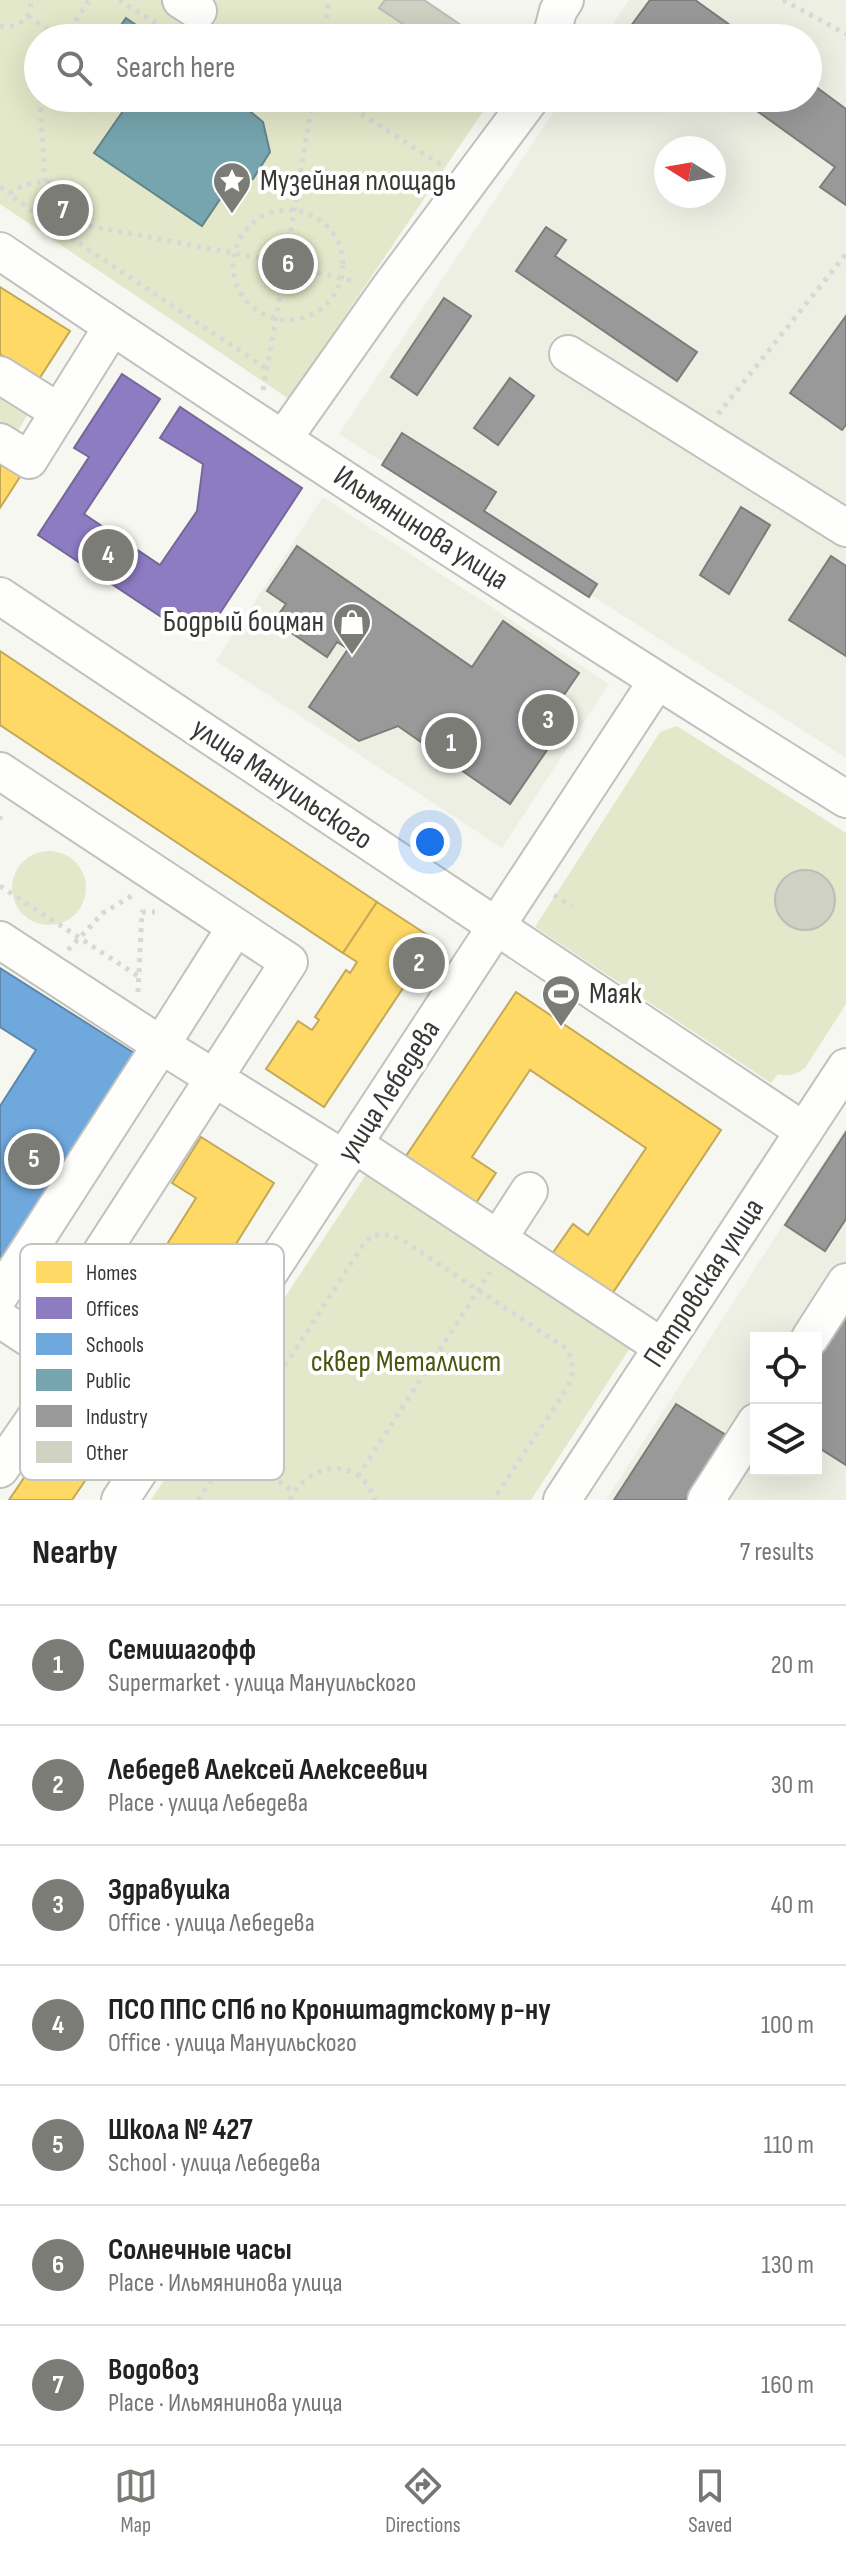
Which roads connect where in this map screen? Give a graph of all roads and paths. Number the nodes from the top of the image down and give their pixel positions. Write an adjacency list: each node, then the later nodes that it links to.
1 (31, 0): 7 (path)
2 (89, 0): 9 (path)
3 (119, 0): 6 (path)
4 (329, 0): 10 (path)
5 (783, 0): 12 (path)
6 (182, 14)
7 (28, 16): 8 (path); 11 (path)
8 (40, 24)
9 (72, 24)
10 (325, 24)
11 (0, 26)
12 (846, 34)
13 (41, 112): 17 (path)
14 (311, 112): 22 (path)
15 (358, 112): 18 (path)
16 (520, 112): 18 (street)
17 (45, 181): 20 (path); 21 (path)
18 (468, 182): 42 (street)
19 (0, 187): 21 (path)
20 (61, 188): 23 (path); 24 (path)
21 (9, 194): 23 (path)
22 (295, 210): 26 (path); 28 (path); 32 (path)
23 (42, 217): 25 (path)
24 (79, 224): 25 (path); 28 (path)
25 (74, 240): 37 (path)
26 (289, 241): 30 (path); 31 (path)
27 (0, 251): 35 (street, Ильмянинова улица)
28 (233, 253): 30 (path); 34 (path)
29 (846, 254): 41 (path)
30 (265, 259): 33 (path)
31 (308, 270): 32 (path); 33 (path)
32 (341, 279): 34 (path)
33 (282, 286): 34 (path)
34 (276, 318): 37 (path)
35 (112, 327): 40 (street); 42 (street, Ильмянинова улица)
36 (568, 354): 41 (street)
37 (267, 369): 39 (path)
38 (0, 375): 40 (street)
39 (262, 394)
40 (59, 412): 43 (street)
41 (700, 436): 44 (street)
42 (283, 439): 46 (street, Ильмянинова улица)
43 (0, 442)
44 (846, 528)
45 (0, 596): 56 (street, улица Мануильского)
46 (657, 681): 48 (street, Ильмянинова улица); 56 (street, улица Лебедева)
47 (0, 771): 51 (street)
48 (846, 799)
49 (0, 816): 50 (path)
50 (0, 825)
51 (150, 871): 54 (street); 58 (path)
52 (0, 886): 58 (path)
53 (546, 890): 55 (path)
54 (186, 895): 57 (street); 61 (path)
55 (572, 907)
56 (496, 926): 65 (street, улица Мануильского); 66 (street, улица Лебедева)
57 (235, 928): 62 (street); 64 (street)
58 (79, 937): 60 (path); 61 (path)
59 (0, 940): 60 (street)
60 (49, 972): 62 (street)
61 (139, 976): 62 (path)
62 (149, 1037): 64 (street); 68 (street)
63 (846, 1067): 65 (street, Петровская улица)
64 (215, 1079): 66 (street); 69 (street)
65 (804, 1131): 79 (street, Петровская улица)
66 (349, 1152): 70 (street); 72 (street, улица Лебедева)
67 (529, 1191): 70 (street)
68 (29, 1244)
69 (108, 1244)
70 (495, 1254): 74 (path); 79 (street)
71 (20, 1260): 75 (street)
72 (284, 1260)
73 (846, 1282): 78 (street)
74 (479, 1290): 80 (path); 84 (path); 93 (path)
75 (0, 1295)
76 (0, 1319): 77 (street)
77 (20, 1332)
78 (814, 1332)
79 (662, 1347): 94 (street, Петровская улица)
80 (284, 1368)
81 (750, 1431): 95 (street)
82 (20, 1439): 83 (street)
83 (0, 1469)
84 (358, 1476): 88 (path); 92 (path)
85 (138, 1480): 89 (street, улица Лебедева)
86 (211, 1480): 90 (path)
87 (276, 1480): 88 (path)
88 (294, 1492): 91 (path)
89 (120, 1500)
90 (198, 1500)
91 (290, 1500)
92 (375, 1500)
93 (493, 1500)
94 (562, 1500)
95 (706, 1500)

